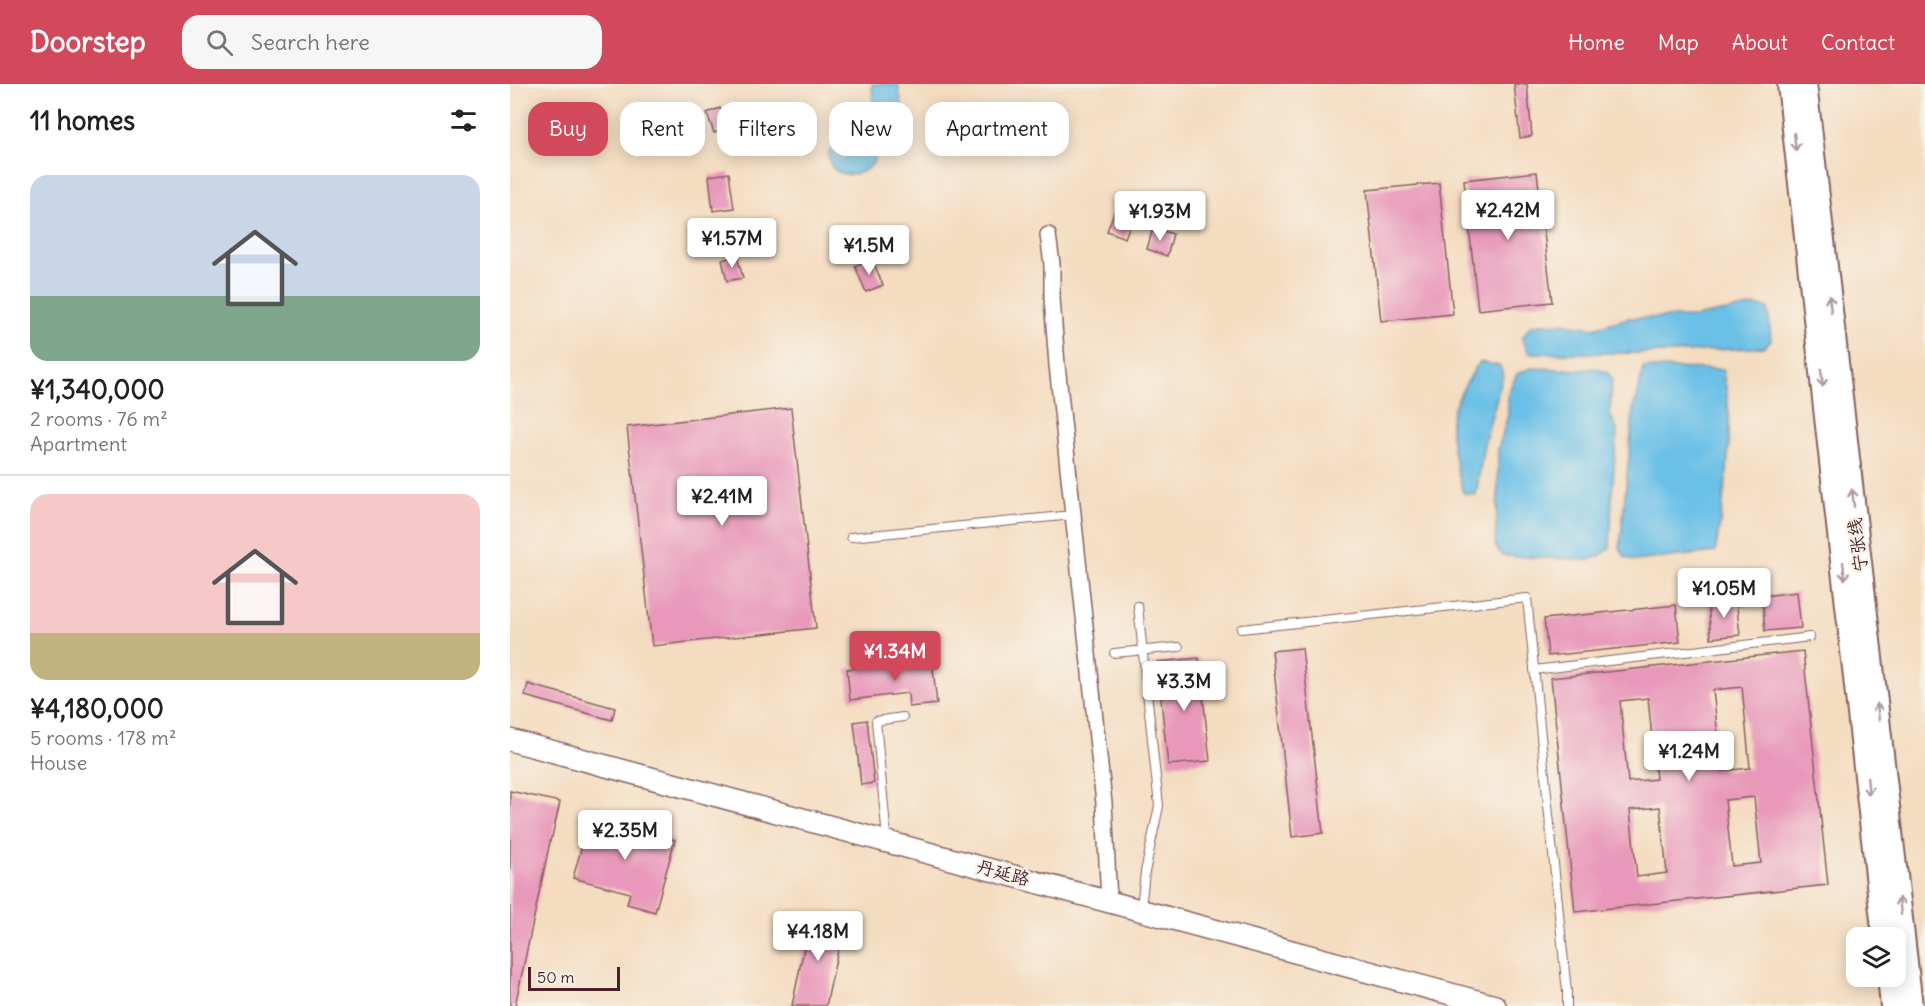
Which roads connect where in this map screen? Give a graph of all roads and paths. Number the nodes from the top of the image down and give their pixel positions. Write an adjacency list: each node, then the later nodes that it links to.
1 (1789, 84): 18 (main road, 宁张线, one-way to 18)
2 (1804, 84): 23 (main road, 宁张线, one-way to 2)
3 (1048, 235): 4 (street)
4 (1073, 515): 5 (lane); 16 (street)
5 (851, 537)
6 (1138, 606): 10 (lane)
7 (1241, 629): 12 (lane)
8 (1810, 637): 12 (lane)
9 (1179, 647): 10 (lane)
10 (1142, 650): 11 (lane); 17 (lane)
11 (1114, 653)
12 (1534, 670): 21 (lane)
13 (903, 717): 15 (lane)
14 (510, 740): 15 (main road, 丹延路)
15 (887, 842): 16 (main road, 丹延路)
16 (1109, 901): 17 (main road, 丹延路)
17 (1140, 910): 20 (main road, 丹延路)
18 (1883, 927)
19 (1890, 987): 22 (main road)
20 (1495, 1006)
21 (1567, 1006)
22 (1892, 1006)
23 (1911, 1006)

